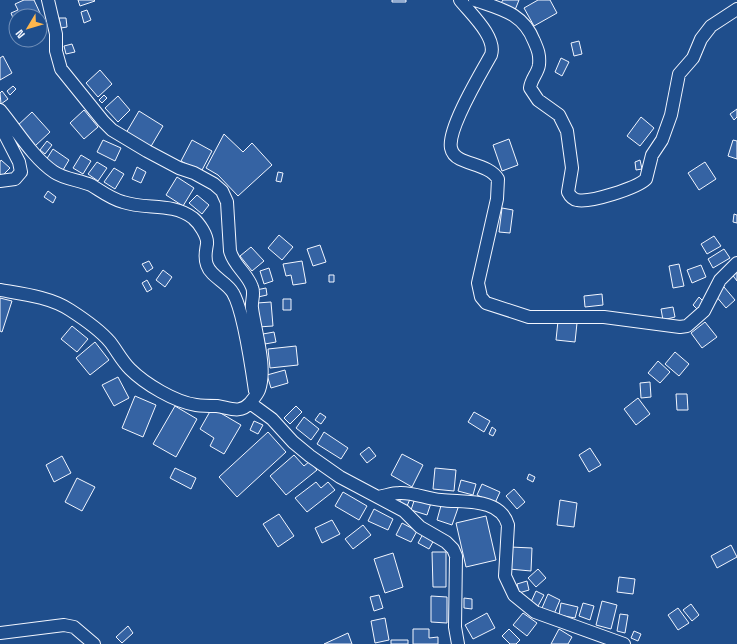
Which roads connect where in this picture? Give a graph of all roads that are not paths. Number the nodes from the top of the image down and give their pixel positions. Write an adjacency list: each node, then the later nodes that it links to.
1 (48, 0): 10 (street)
2 (460, 0): 8 (street)
3 (475, 0): 4 (street)
4 (737, 9)
5 (0, 110): 10 (street)
6 (0, 125): 7 (street)
7 (0, 182)
8 (737, 263)
9 (0, 290): 10 (street)
10 (253, 400): 11 (street)
11 (378, 498): 14 (street); 15 (street)
12 (0, 633): 13 (street)
13 (94, 644)
14 (458, 644)
15 (624, 644)

